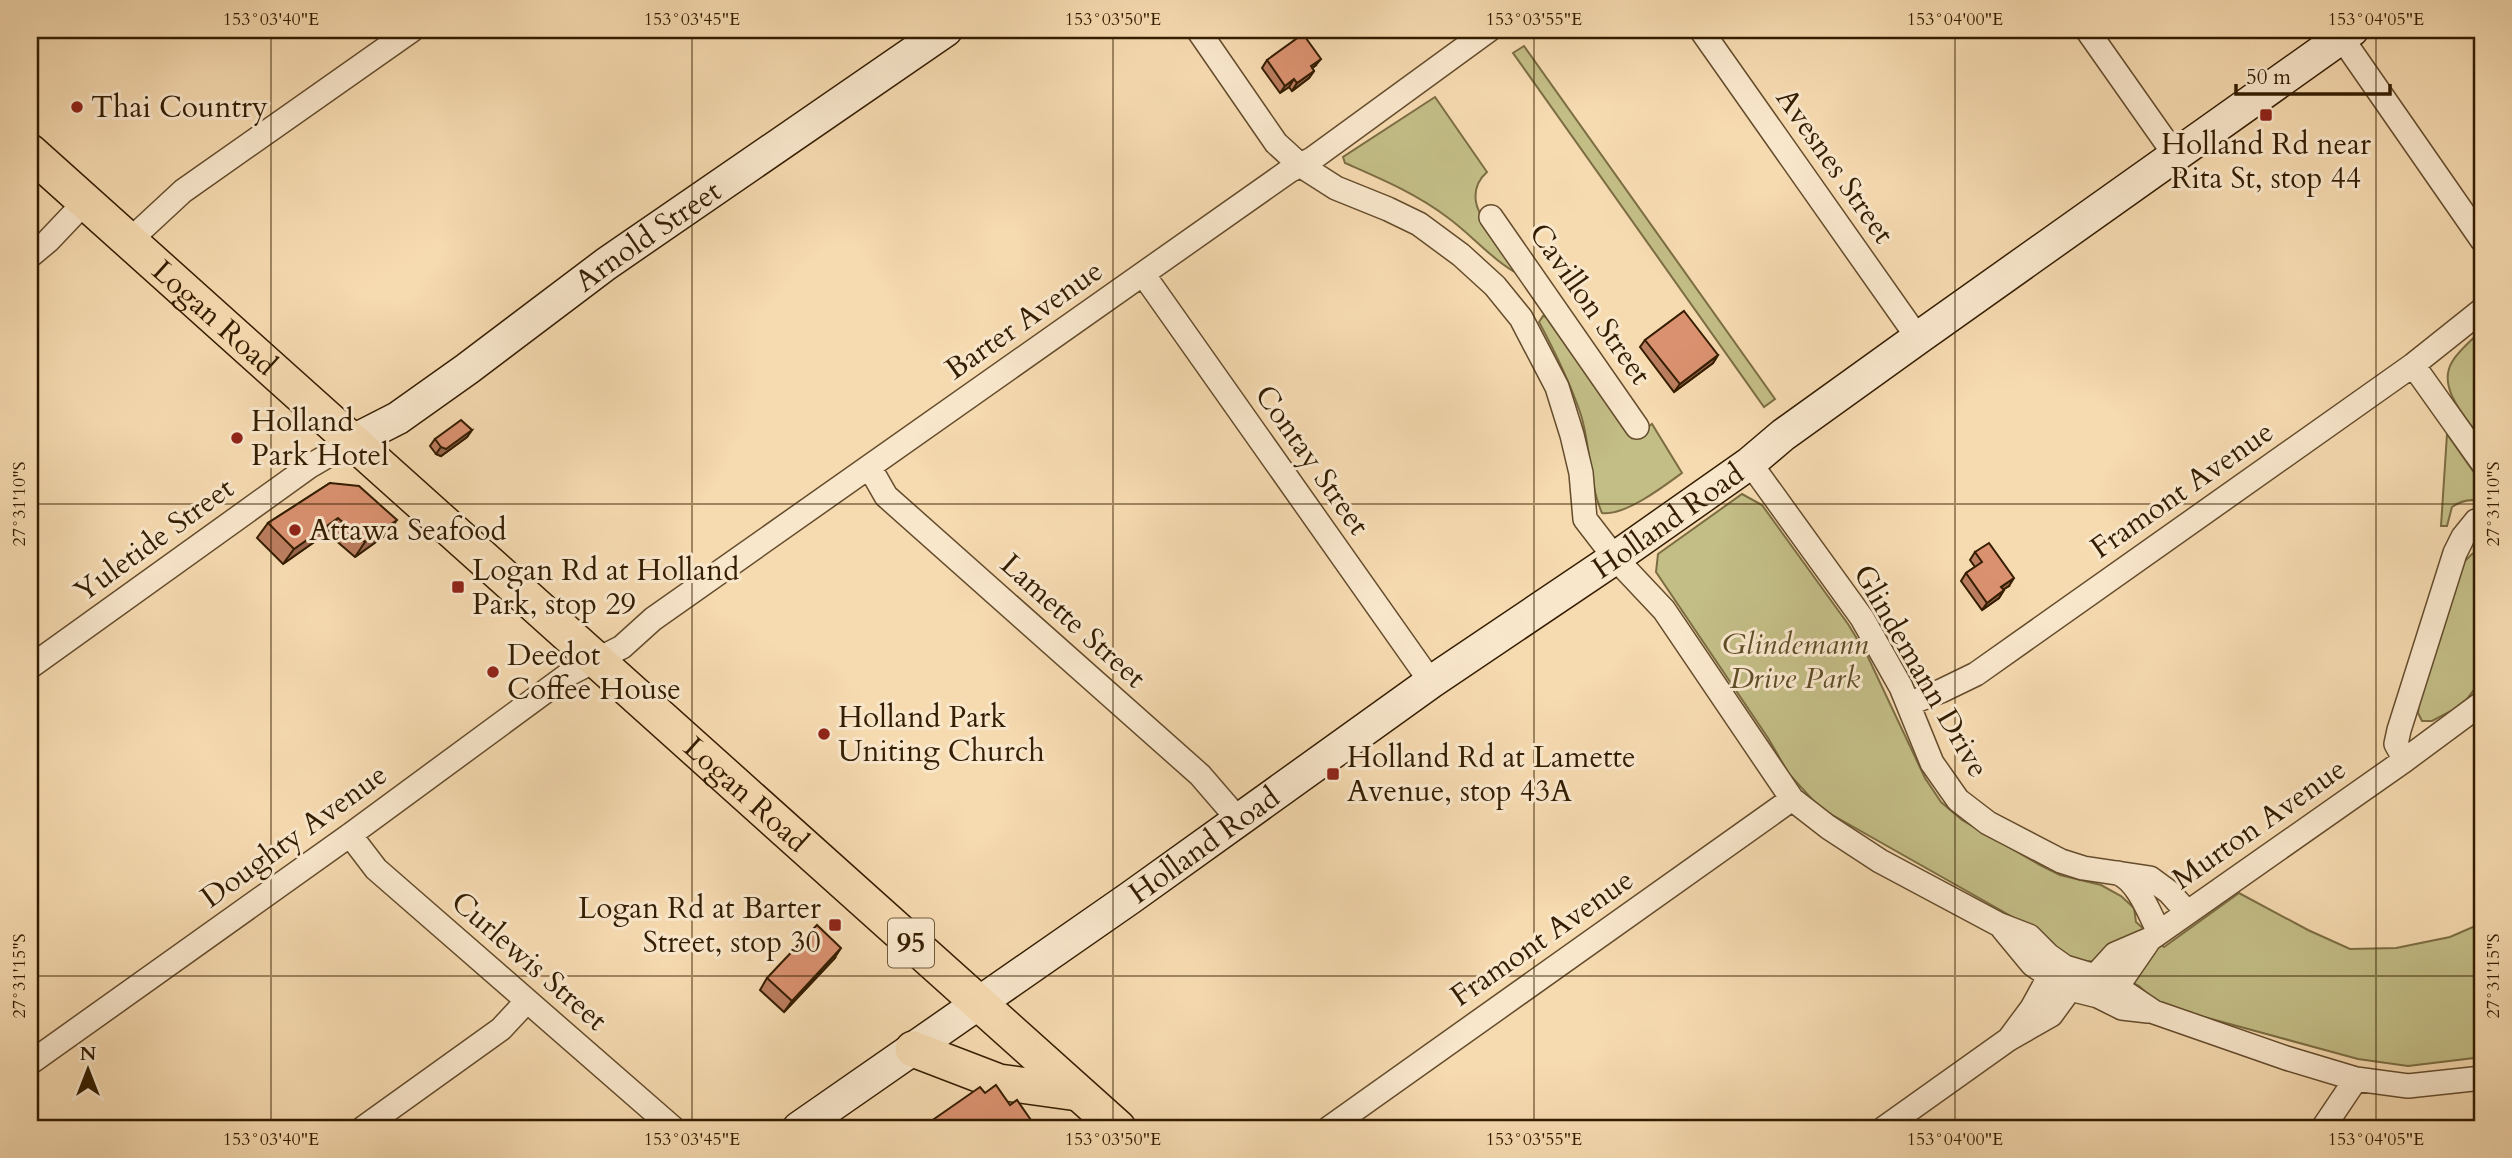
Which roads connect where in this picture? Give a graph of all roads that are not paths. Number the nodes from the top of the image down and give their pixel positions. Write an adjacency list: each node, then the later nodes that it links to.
1 (412, 30): 14 (street)
2 (946, 30): 23 (main road, Arnold Street)
3 (1198, 30): 10 (street)
4 (1489, 30): 10 (street, Barter Avenue)
5 (1701, 30): 20 (street, Avesnes Street)
6 (2087, 30): 9 (street)
7 (2346, 34): 9 (main road, Holland Road); 13 (street)
8 (30, 152): 11 (main road, Logan Road / 95)
9 (2175, 155): 20 (main road, Holland Road)
10 (1300, 165): 16 (street, Barter Avenue); 19 (street)
11 (85, 202): 14 (main road, Logan Road / 95); 15 (street)
12 (1491, 217): 17 (street, Cavillon Street)
13 (2482, 240)
14 (128, 242): 23 (main road, Logan Road / 95)
15 (30, 256)
16 (1143, 274): 26 (street, Barter Avenue); 31 (street, Contay Street)
17 (1542, 291): 19 (street); 22 (street, Cavillon Street)
18 (2482, 310): 21 (street, Framont Avenue)
19 (1516, 312): 28 (street)
20 (1918, 338): 25 (main road, Holland Road)
21 (2413, 365): 24 (street); 33 (street, Framont Avenue)
22 (1637, 427)
23 (351, 442): 29 (main road, Logan Road / 95); 30 (street, Yuletide Street)
24 (2482, 462)
25 (1750, 463): 28 (main road, Holland Road); 33 (street, Glindemann Drive)
26 (870, 468): 29 (street, Barter Avenue); 36 (street, Lamette Street)
27 (2476, 521): 34 (street)
28 (1615, 558): 31 (main road, Holland Road); 35 (street)
29 (595, 660): 37 (street, Doughty Avenue); 44 (main road, Logan Road / 95)
30 (30, 667)
31 (1432, 681): 36 (main road, Holland Road)
32 (2482, 703): 34 (street, Murton Avenue)
33 (1908, 704): 38 (street, Glindemann Drive)
34 (2404, 760): 39 (street, Murton Avenue)
35 (1792, 799): 41 (street); 54 (street, Framont Avenue)
36 (1238, 819): 44 (main road, Holland Road)
37 (350, 835): 43 (street, Curlewis Street); 46 (street, Doughty Avenue)
38 (2118, 873): 39 (street, Glindemann Drive); 40 (street)
39 (2187, 912): 40 (street, Murton Avenue)
40 (2154, 935): 42 (street, Murton Avenue)
41 (2062, 978): 42 (street); 55 (street)
42 (2103, 986): 48 (street)
43 (527, 1001): 50 (street); 51 (street, Curlewis Street)
44 (979, 1003): 45 (main road, Holland Road); 49 (main road, Logan Road / 95)
45 (913, 1049): 49 (main road); 52 (main road, Holland Road)
46 (30, 1063)
47 (2482, 1078): 48 (street)
48 (2356, 1079): 56 (street)
49 (1078, 1093): 53 (main road, Logan Road / 95)
50 (363, 1128)
51 (673, 1128)
52 (799, 1128)
53 (1118, 1128)
54 (1329, 1128)
55 (1884, 1128)
56 (2323, 1128)

